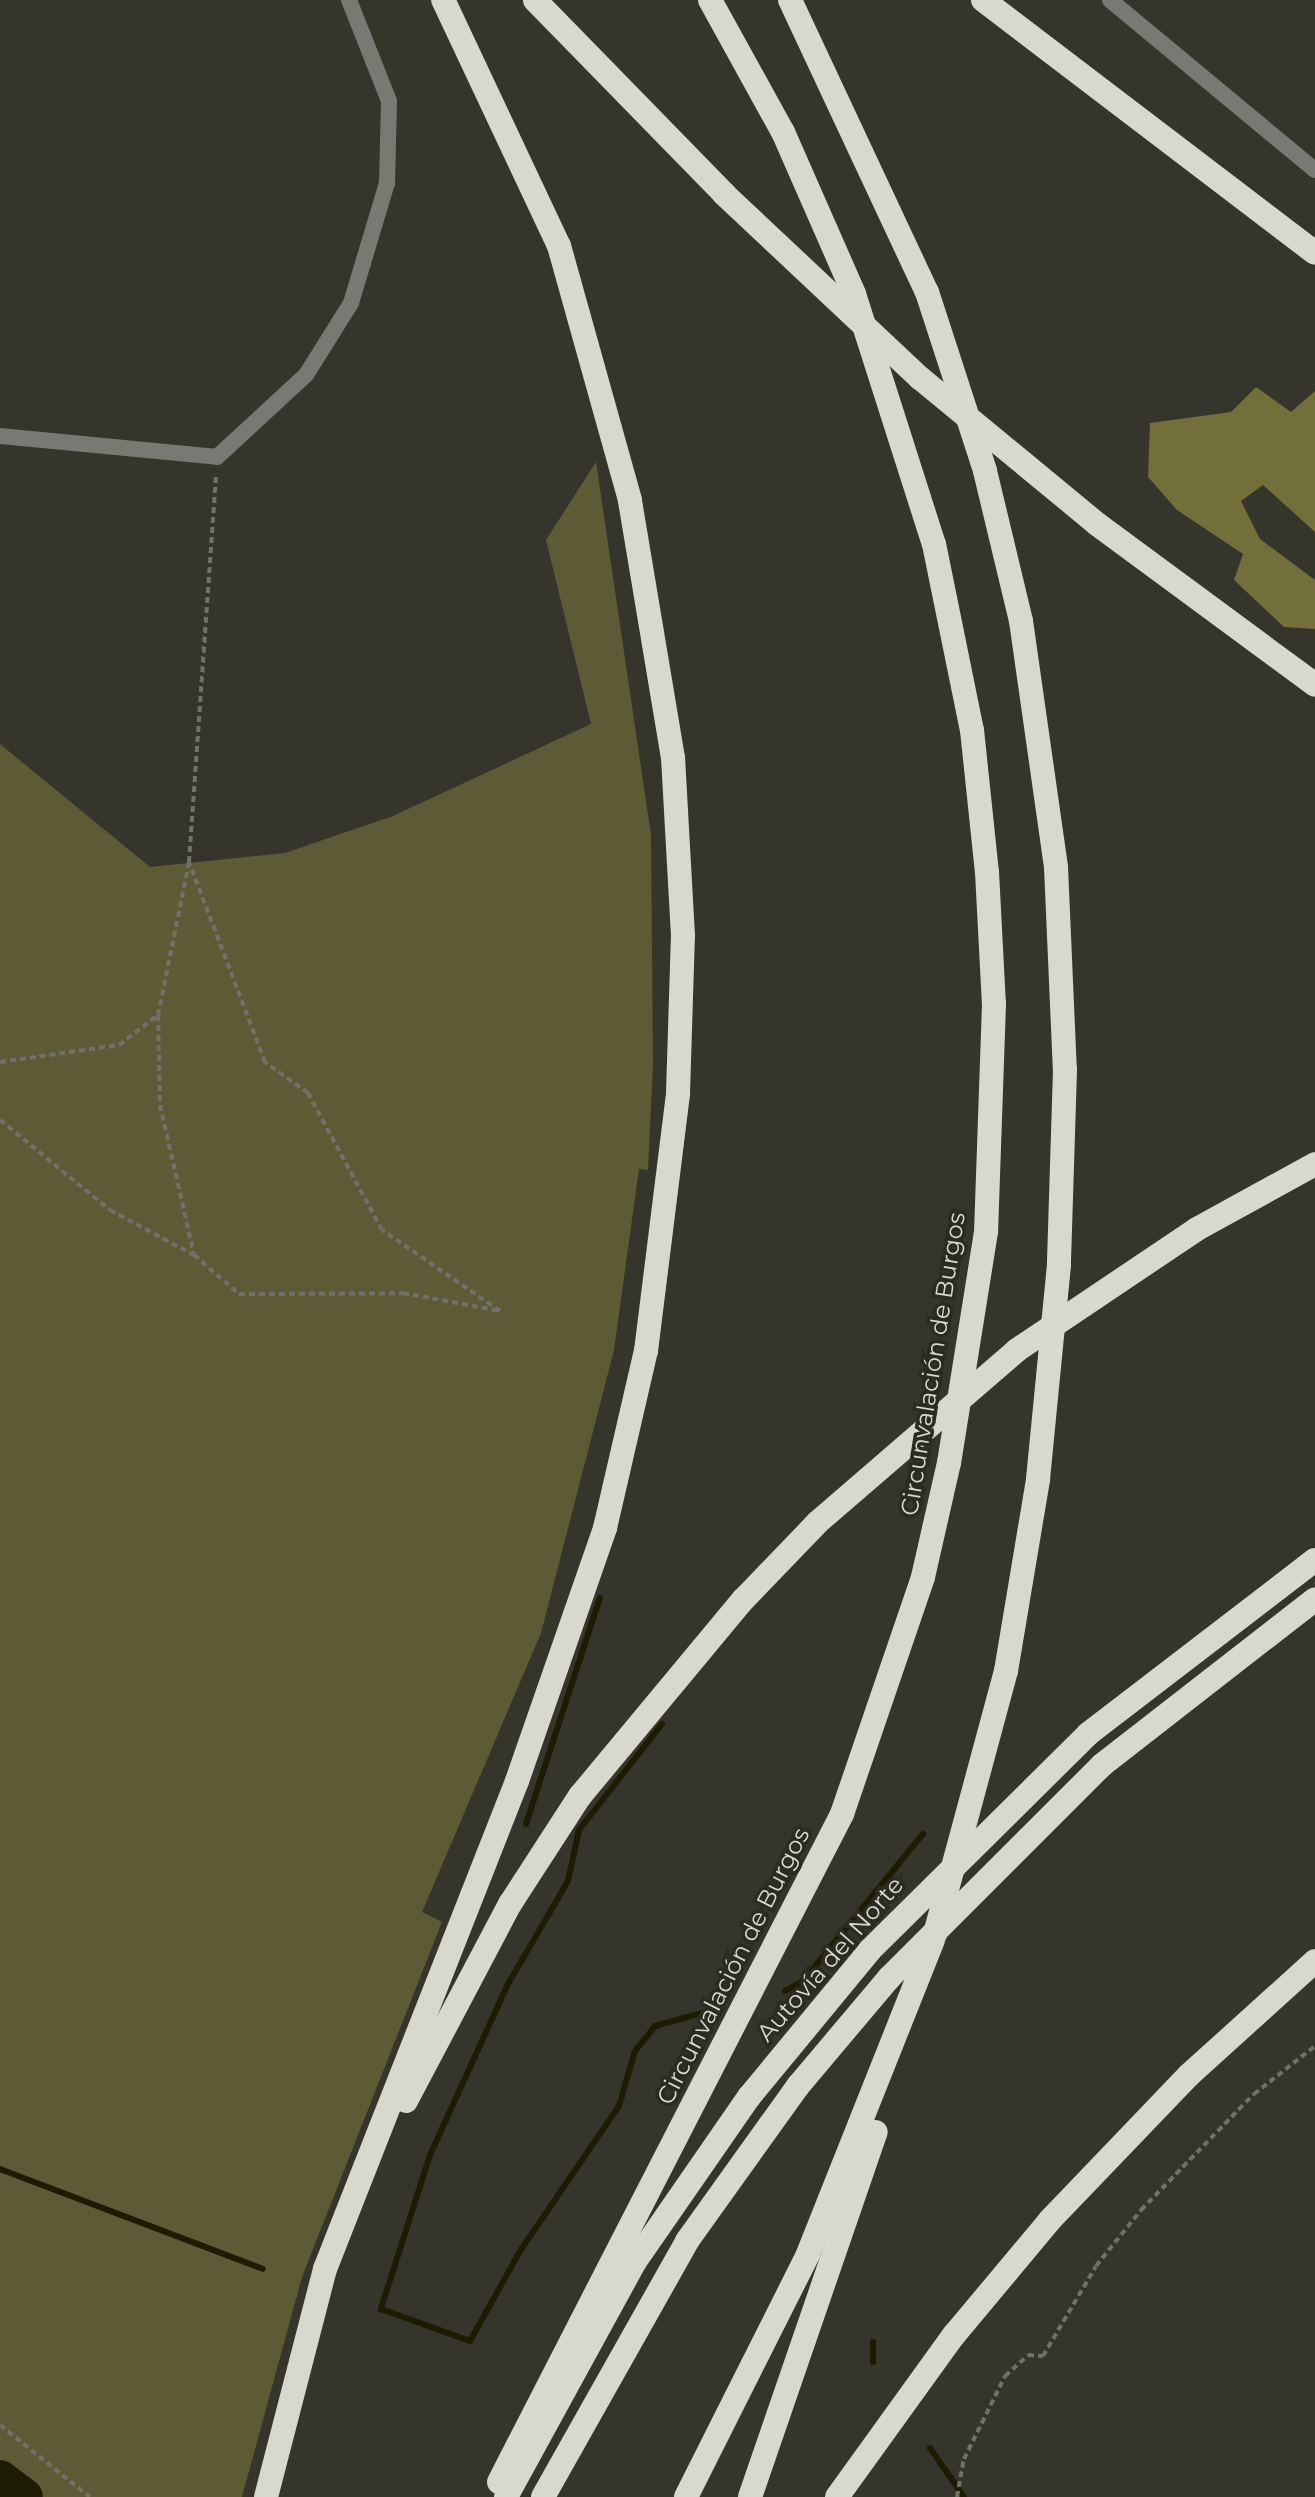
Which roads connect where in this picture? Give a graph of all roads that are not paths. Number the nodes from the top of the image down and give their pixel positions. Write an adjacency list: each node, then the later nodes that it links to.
1 (349, 0): 10 (street)
2 (443, 0): 17 (highway)
3 (535, 0): 11 (highway, bridge)
4 (710, 0): 19 (highway, Circunvalación de Burgos, bridge)
5 (790, 0): 15 (highway, bridge)
6 (983, 0): 9 (highway)
7 (1110, 0): 8 (street)
8 (1315, 170)
9 (1315, 253)
10 (0, 436)
11 (1315, 685)
12 (1315, 1164): 17 (highway)
13 (1315, 1560): 20 (highway, Autovía del Norte)
14 (1315, 1599): 21 (highway)
15 (935, 1934): 22 (highway); 23 (highway)
16 (1315, 1961): 24 (highway)
17 (306, 2344): 18 (highway)
18 (268, 2490)
19 (493, 2497)
20 (506, 2497)
21 (543, 2497)
22 (686, 2497)
23 (750, 2497)
24 (837, 2497)

